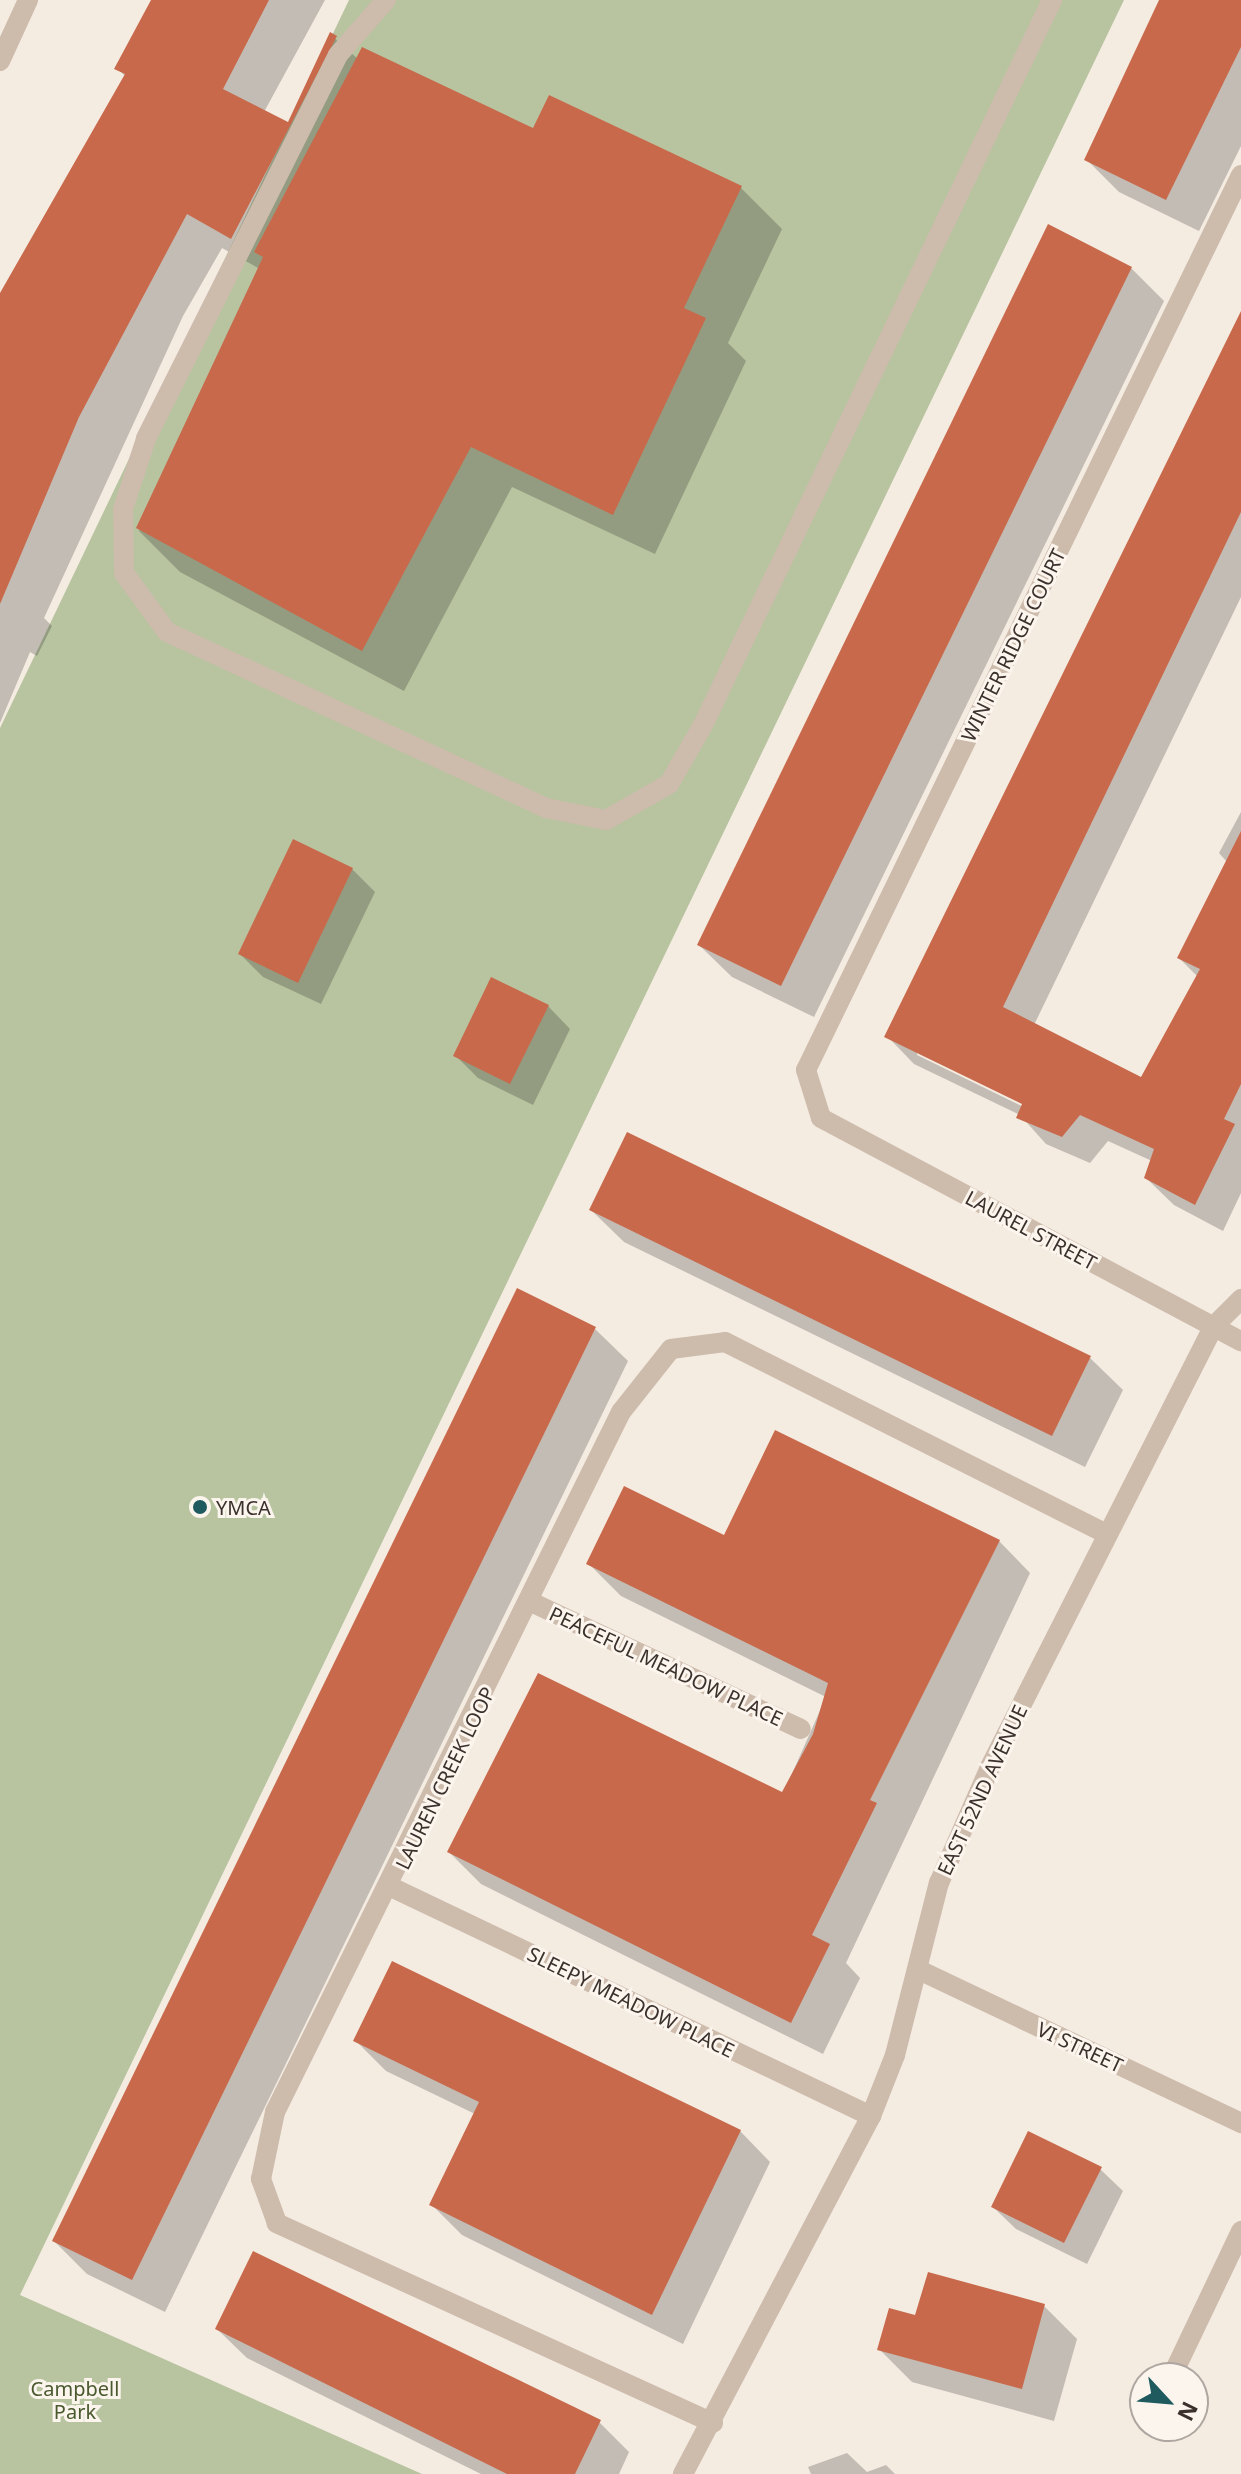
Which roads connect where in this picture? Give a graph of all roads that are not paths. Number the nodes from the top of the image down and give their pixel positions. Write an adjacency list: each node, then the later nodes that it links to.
1 (28, 0): 4 (street)
2 (386, 0): 3 (street)
3 (1052, 0)
4 (0, 61)
5 (1241, 175): 6 (street, WINTER RIDGE COURT)
6 (821, 1118): 8 (street, LAUREL STREET)
7 (1241, 1299): 8 (street, EAST 52ND AVENUE)
8 (1213, 1327): 9 (street, LAUREL STREET); 10 (street, EAST 52ND AVENUE)
9 (1241, 1341)
10 (1106, 1534): 11 (street, LAUREN CREEK LOOP); 14 (street, EAST 52ND AVENUE)
11 (531, 1602): 12 (street, PEACEFUL MEADOW PLACE); 13 (street, LAUREN CREEK LOOP)
12 (801, 1729)
13 (391, 1887): 15 (street, SLEEPY MEADOW PLACE); 19 (street, LAUREN CREEK LOOP)
14 (919, 1970): 15 (street, EAST 52ND AVENUE); 16 (street, VI STREET)
15 (871, 2116): 19 (street, EAST 52ND AVENUE)
16 (1241, 2123)
17 (1241, 2231): 18 (street)
18 (1179, 2362)
19 (713, 2423): 20 (street, EAST 52ND AVENUE)
20 (683, 2474)

